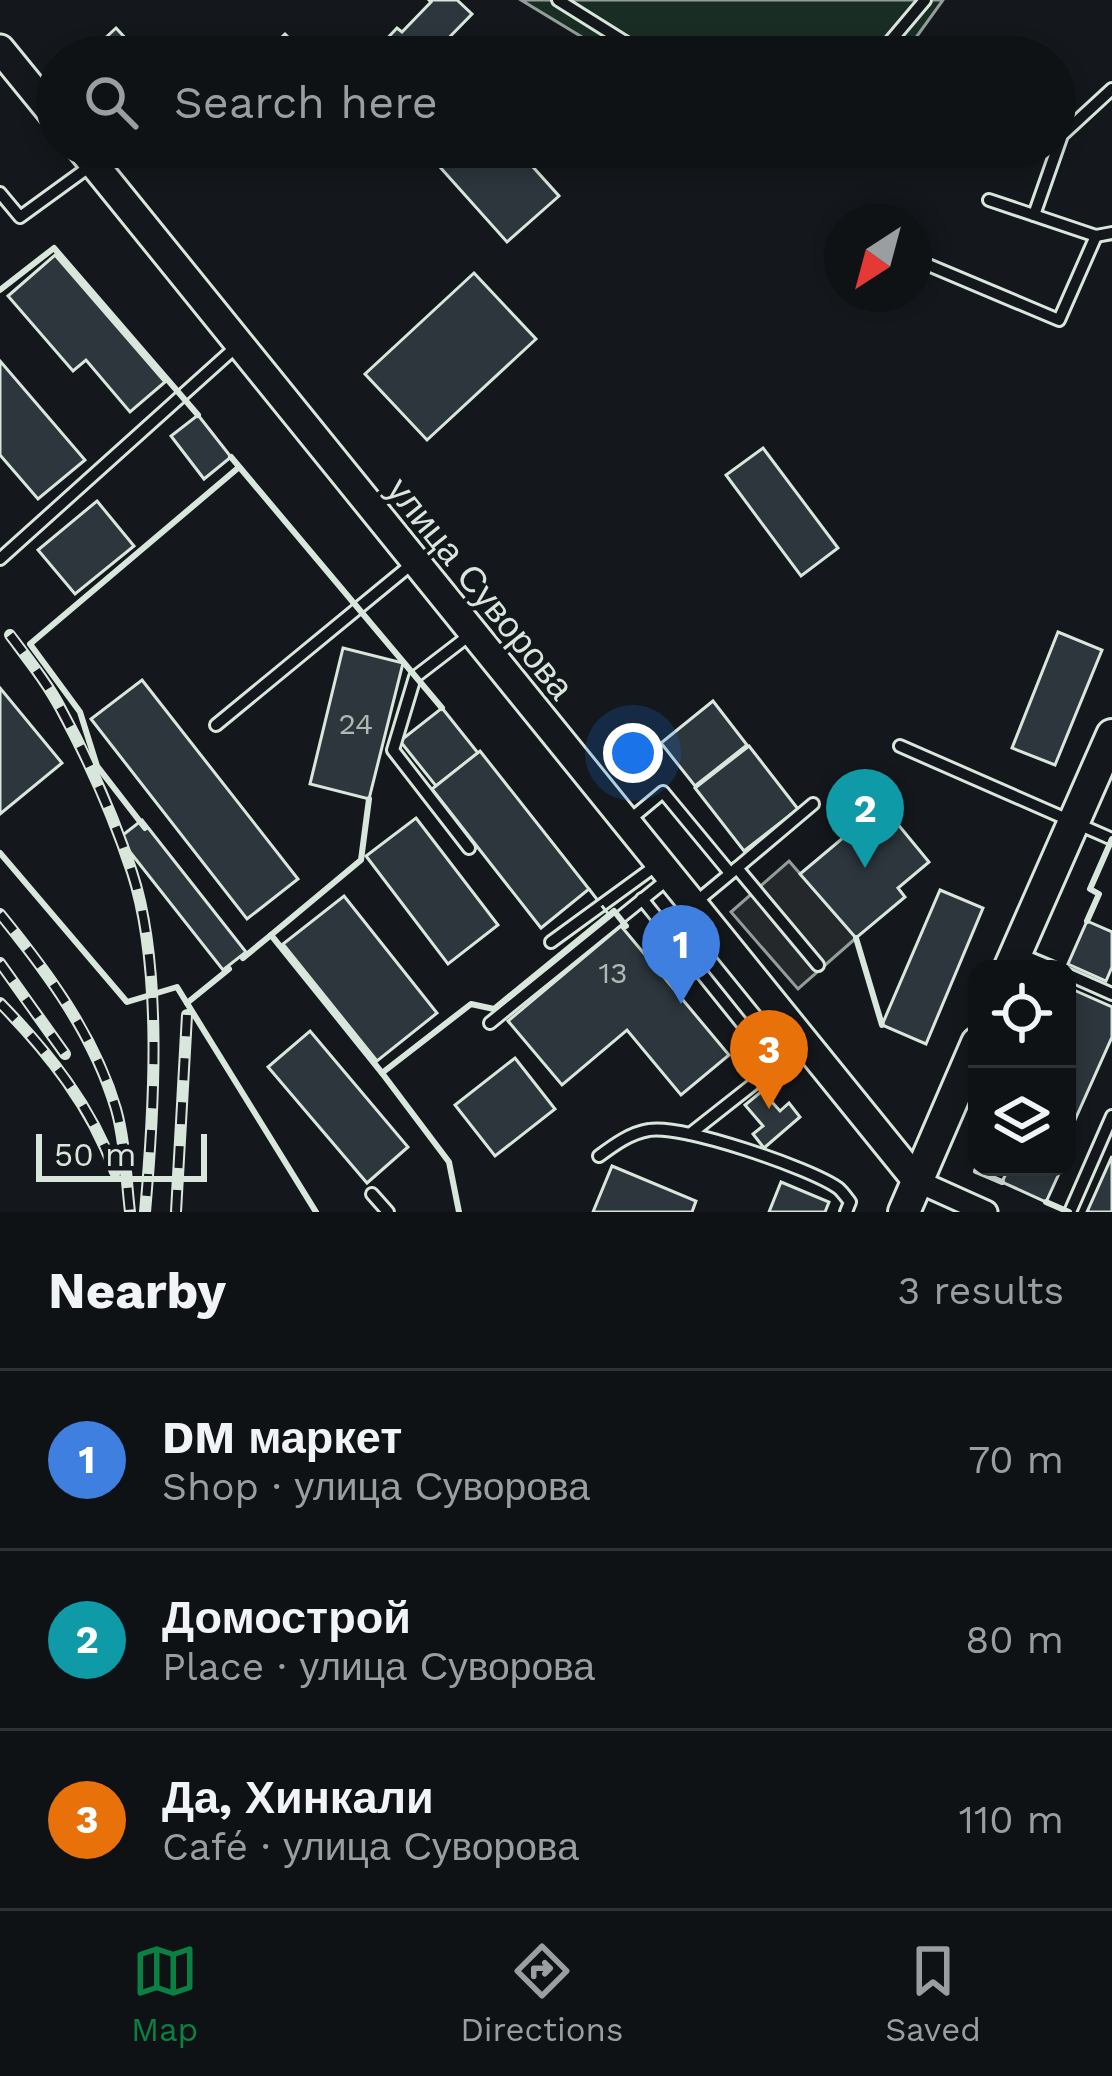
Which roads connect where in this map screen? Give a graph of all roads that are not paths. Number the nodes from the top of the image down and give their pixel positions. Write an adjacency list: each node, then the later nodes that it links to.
1 (558, 0): 3 (lane)
2 (925, 0): 4 (lane)
3 (615, 36)
4 (895, 36)
5 (0, 49): 7 (street)
6 (1112, 88): 8 (lane)
7 (36, 93)
8 (1076, 122)
9 (74, 168): 12 (lane)
10 (96, 168): 18 (street, улица Суворова)
11 (1050, 168): 14 (lane)
12 (0, 193)
13 (989, 200): 14 (lane)
14 (1034, 215): 16 (lane)
15 (1112, 233): 16 (lane)
16 (1096, 236): 17 (lane)
17 (932, 267)
18 (237, 346): 19 (lane); 20 (street, улица Суворова)
19 (0, 559)
20 (413, 563): 21 (street, улица Суворова); 22 (lane)
21 (471, 634): 26 (street, улица Суворова); 29 (lane)
22 (216, 725)
23 (1112, 736): 27 (main road)
24 (900, 746): 27 (lane)
25 (813, 804): 31 (lane)
26 (627, 822): 30 (street, улица Суворова); 31 (lane)
27 (1074, 822): 28 (lane); 35 (main road)
28 (1112, 839)
29 (469, 848)
30 (666, 869): 32 (lane); 33 (street, улица Суворова); 34 (lane)
31 (734, 870): 33 (lane); 36 (lane)
32 (642, 899): 39 (lane); 42 (lane)
33 (694, 904): 40 (street, улица Суворова)
34 (551, 942)
35 (1013, 960)
36 (818, 965)
37 (1076, 978): 38 (lane)
38 (1112, 994)
39 (490, 1023)
40 (806, 1043): 42 (lane); 46 (street, улица Суворова)
41 (968, 1063): 46 (main road)
42 (776, 1066): 44 (lane)
43 (1112, 1116): 52 (lane)
44 (690, 1134): 45 (lane); 49 (lane)
45 (599, 1156)
46 (916, 1181): 50 (main road); 51 (street, улица Суворова)
47 (372, 1194): 48 (lane)
48 (388, 1212)
49 (846, 1212)
50 (904, 1212)
51 (986, 1212)
52 (1070, 1212)

